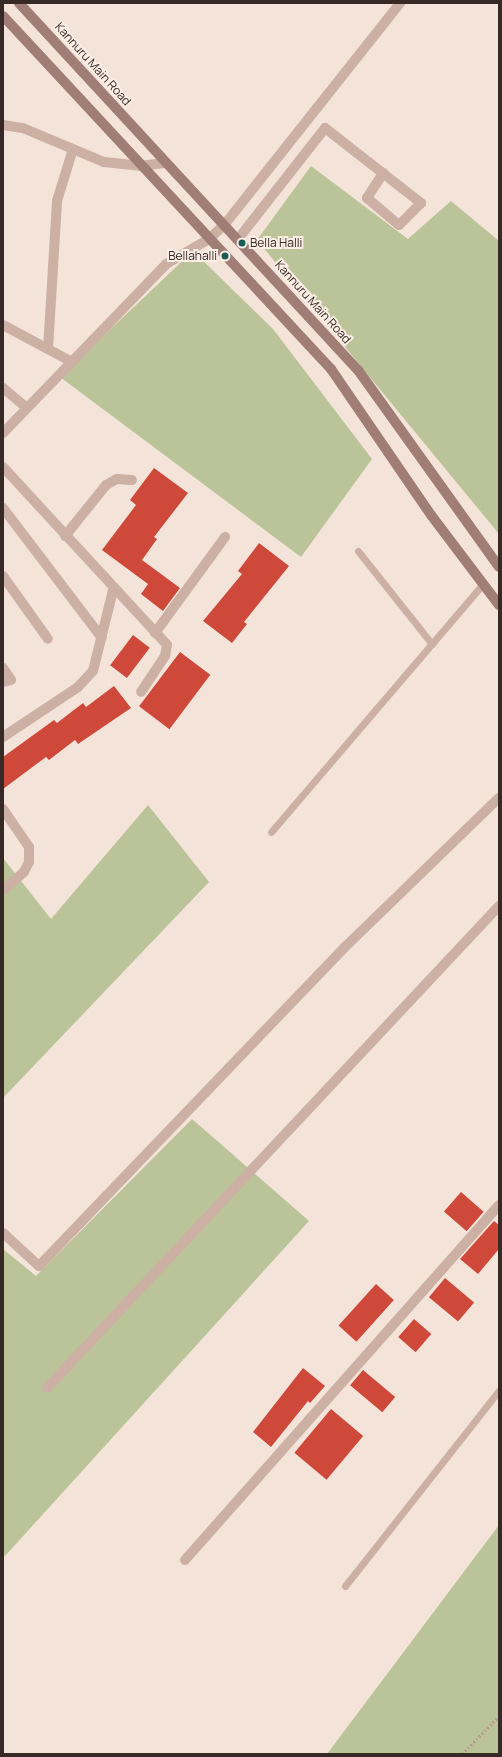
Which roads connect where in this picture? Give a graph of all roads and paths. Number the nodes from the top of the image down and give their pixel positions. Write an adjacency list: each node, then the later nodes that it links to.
1 (19, 3): 6 (main road, Kannuru Main Road)
2 (400, 3): 9 (street)
3 (3, 16): 7 (main road)
4 (3, 125): 5 (street)
5 (73, 149): 7 (street); 13 (street)
6 (166, 164): 7 (street); 9 (main road, Kannuru Main Road)
7 (140, 166): 10 (main road)
8 (383, 173): 8 (street); 11 (street)
9 (225, 224): 10 (street); 11 (main road, Kannuru Main Road)
10 (209, 239): 14 (street); 26 (main road)
11 (238, 239): 24 (main road, Kannuru Main Road)
12 (3, 325): 13 (street)
13 (48, 349): 14 (street)
14 (70, 361): 16 (street)
15 (3, 388): 16 (street)
16 (26, 406): 17 (street)
17 (3, 432)
18 (3, 467): 21 (street)
19 (132, 480): 21 (street)
20 (3, 508): 30 (street)
21 (65, 536): 27 (street)
22 (224, 537): 29 (street)
23 (358, 551): 32 (lane)
24 (499, 567)
25 (3, 576): 31 (street)
26 (484, 584): 28 (main road); 32 (lane)
27 (113, 590): 29 (street); 30 (street)
28 (499, 605)
29 (155, 633): 35 (street)
30 (102, 638): 36 (street)
31 (48, 639)
32 (432, 644): 39 (lane)
33 (3, 668): 34 (street)
34 (3, 682)
35 (141, 692)
36 (3, 737)
37 (499, 798): 43 (street)
38 (3, 809): 40 (street)
39 (271, 832)
40 (3, 890)
41 (499, 906): 44 (street)
42 (499, 1206): 46 (street)
43 (3, 1233)
44 (47, 1388)
45 (499, 1390): 47 (lane)
46 (185, 1560)
47 (345, 1586)
48 (499, 1716): 49 (path)
49 (462, 1754)

